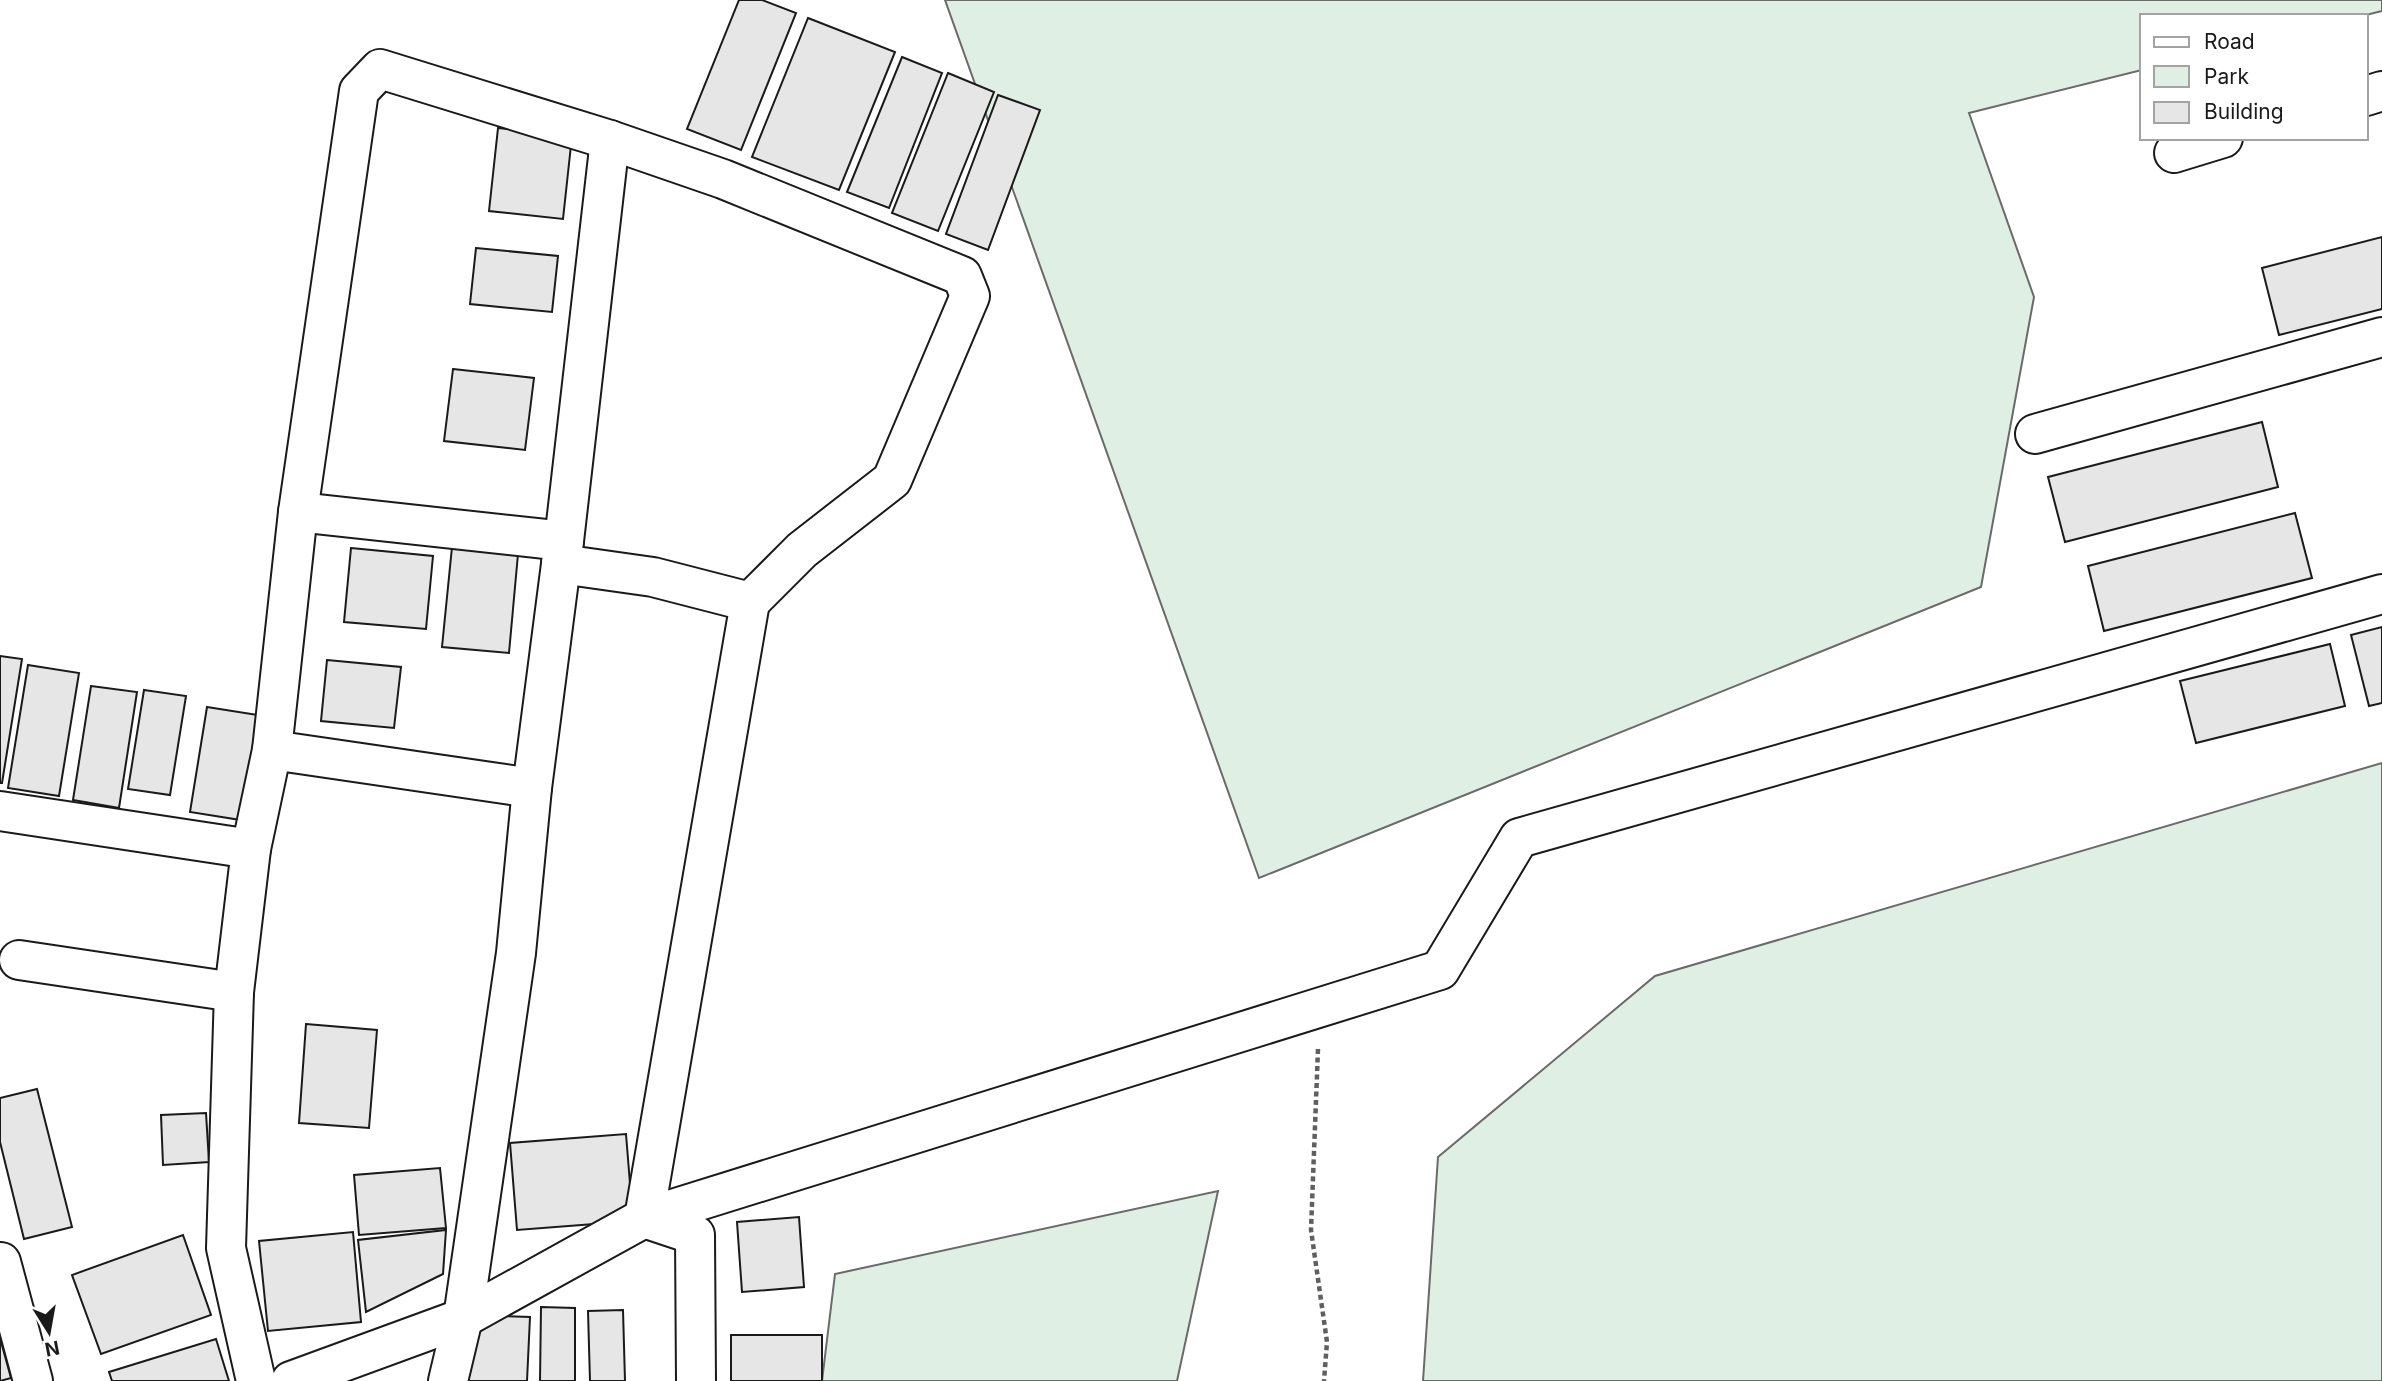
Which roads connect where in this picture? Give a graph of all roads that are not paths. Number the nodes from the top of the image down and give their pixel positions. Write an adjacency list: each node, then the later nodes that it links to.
1 (610, 140): 6 (street); 7 (street); 9 (street)
2 (2216, 140): 3 (street)
3 (2174, 153)
4 (2382, 337): 5 (street)
5 (2035, 434)
6 (298, 512): 7 (street); 10 (street)
7 (562, 552): 9 (street); 11 (street)
8 (2382, 594): 16 (street)
9 (750, 602): 16 (street)
10 (272, 750): 11 (street); 13 (street)
11 (532, 788): 18 (street)
12 (0, 811): 13 (street)
13 (251, 849): 15 (street)
14 (19, 960): 15 (street)
15 (234, 992): 20 (street)
16 (644, 1218): 18 (street); 23 (street)
17 (1, 1262): 19 (street)
18 (464, 1318): 21 (street); 22 (street)
19 (33, 1381)
20 (256, 1381)
21 (291, 1381)
22 (448, 1381)
23 (696, 1381)

